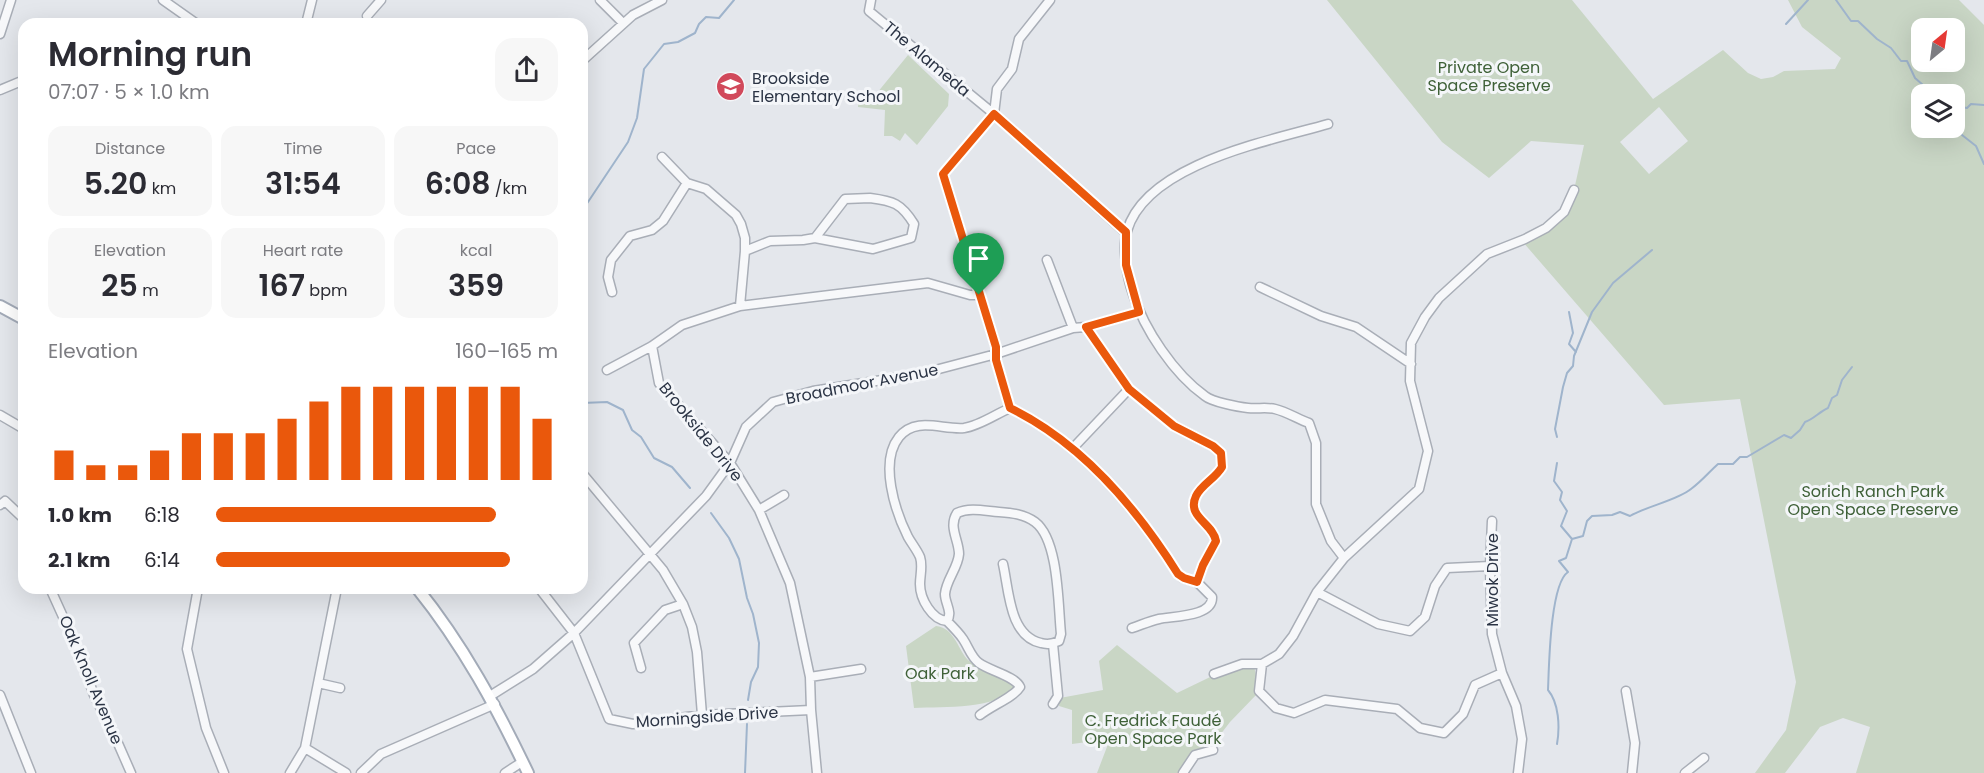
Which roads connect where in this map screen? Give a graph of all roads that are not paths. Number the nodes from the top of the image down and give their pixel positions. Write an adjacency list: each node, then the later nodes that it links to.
1 (11, 0): 13 (street)
2 (164, 0): 10 (street)
3 (312, 0): 11 (street)
4 (381, 0): 9 (street)
5 (600, 0): 12 (street)
6 (662, 0): 12 (street)
7 (871, 0): 17 (street, The Alameda)
8 (1050, 0): 17 (street, The Alameda)
9 (366, 16)
10 (189, 18)
11 (308, 18)
12 (623, 23): 14 (street)
13 (0, 34)
14 (588, 55)
15 (18, 82): 16 (street)
16 (0, 90)
17 (994, 114): 22 (street, The Alameda); 28 (street)
18 (1328, 124): 22 (street)
19 (662, 157): 20 (street)
20 (687, 183): 24 (street); 27 (street)
21 (1575, 190): 37 (street)
22 (1126, 232): 31 (street)
23 (815, 238): 23 (street); 24 (street)
24 (745, 251): 30 (street)
25 (1047, 260): 34 (street)
26 (1260, 287): 37 (street)
27 (612, 292)
28 (979, 295): 30 (street); 36 (street)
29 (0, 306): 32 (main road)
30 (740, 306): 35 (street)
31 (1139, 312): 33 (street, Broadmoor Avenue); 52 (street)
32 (18, 316)
33 (1086, 327): 34 (street, Broadmoor Avenue); 39 (street)
34 (1072, 328): 36 (street, Broadmoor Avenue)
35 (652, 346): 38 (street); 44 (street, Brookside Drive)
36 (996, 354): 40 (street); 44 (street, Broadmoor Avenue)
37 (1411, 364): 52 (street)
38 (607, 370)
39 (1129, 389): 43 (street); 55 (street)
40 (1010, 408): 43 (street); 63 (street)
41 (0, 415): 42 (street)
42 (18, 426)
43 (1073, 448): 55 (street)
44 (730, 463): 48 (street, Brookside Drive); 51 (street, Broadmoor Avenue)
45 (588, 479): 51 (street)
46 (784, 495): 48 (street)
47 (3, 503): 49 (street)
48 (759, 510): 72 (street, Brookside Drive)
49 (18, 514)
50 (1492, 521): 54 (street, Miwok Drive)
51 (650, 554): 62 (street); 65 (street, Broadmoor Avenue)
52 (1344, 558): 56 (street)
53 (1003, 564): 66 (street)
54 (1490, 566): 56 (street); 70 (street, Miwok Drive)
55 (1197, 582): 64 (street)
56 (1317, 592): 67 (street)
57 (53, 594): 87 (street, Oak Knoll Avenue)
58 (197, 594): 88 (street)
59 (336, 594): 73 (street)
60 (421, 594): 77 (main road)
61 (543, 594): 65 (street, Morningside Drive)
62 (683, 604): 68 (street); 81 (street)
63 (947, 621): 66 (street); 80 (street)
64 (1132, 628)
65 (574, 633): 77 (street, Broadmoor Avenue); 81 (street, Morningside Drive)
66 (1053, 644): 78 (street)
67 (1262, 664): 70 (street); 71 (street)
68 (641, 668)
69 (861, 669): 72 (street)
70 (1502, 673): 96 (street, Miwok Drive)
71 (1214, 674)
72 (810, 677): 79 (street, Brookside Drive)
73 (318, 683): 74 (street); 82 (street)
74 (340, 688)
75 (1626, 691): 97 (street)
76 (0, 695): 86 (street)
77 (492, 700): 85 (main road); 91 (street, Broadmoor Avenue)
78 (1053, 704)
79 (811, 710): 81 (street, Morningside Drive); 94 (street, Brookside Drive)
80 (980, 715)
81 (702, 716)
82 (305, 748): 89 (street); 90 (street)
83 (1213, 750): 95 (street)
84 (1704, 758): 98 (street)
85 (522, 762): 92 (street); 93 (main road)
86 (31, 773)
87 (131, 773)
88 (224, 773)
89 (290, 773)
90 (346, 773)
91 (362, 773)
92 (505, 773)
93 (528, 773)
94 (817, 773)
95 (1183, 773)
96 (1518, 773)
97 (1632, 773)
98 (1685, 773)

